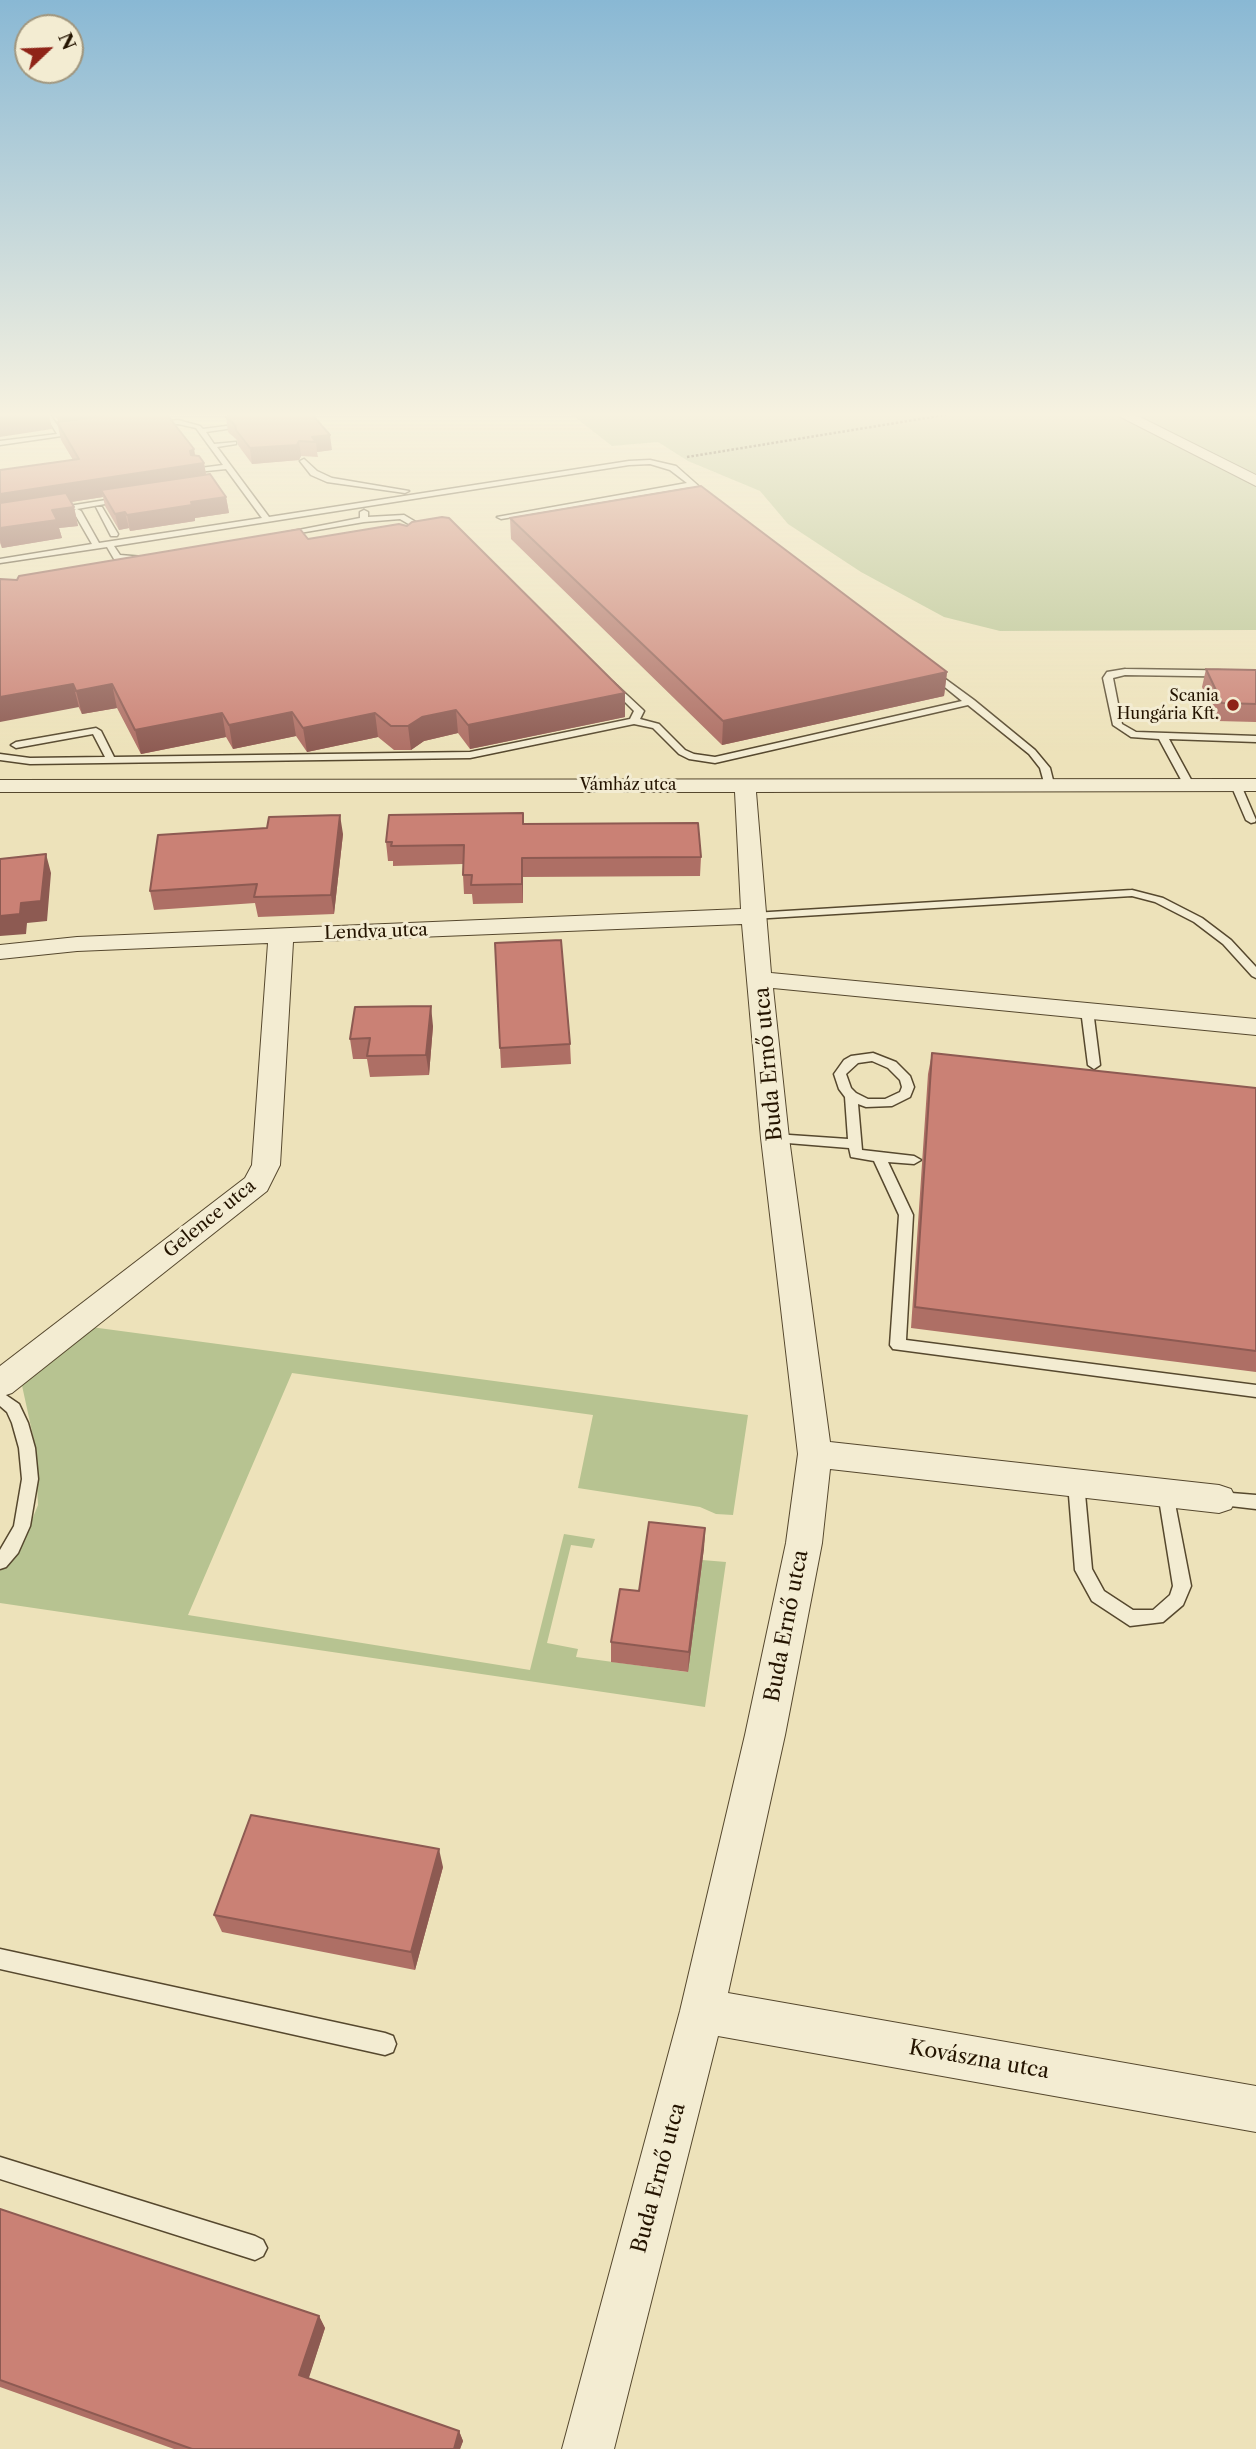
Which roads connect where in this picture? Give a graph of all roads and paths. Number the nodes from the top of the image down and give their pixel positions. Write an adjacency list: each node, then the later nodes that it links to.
1 (85, 525): 10 (lane)
2 (109, 525): 8 (lane)
3 (169, 525): 8 (lane)
4 (227, 525): 11 (lane)
5 (334, 525): 9 (lane)
6 (413, 525): 7 (lane)
7 (443, 533)
8 (114, 534): 10 (lane)
9 (273, 536)
10 (94, 542): 11 (lane); 13 (lane)
11 (109, 544): 12 (lane)
12 (156, 556)
13 (0, 561)
14 (928, 669): 17 (lane)
15 (1256, 674): 19 (lane)
16 (610, 682): 18 (lane)
17 (971, 702): 18 (lane); 25 (lane)
18 (634, 721): 23 (lane)
19 (1163, 737): 20 (lane); 26 (lane)
20 (1256, 739)
21 (16, 745): 23 (lane)
22 (0, 757): 23 (lane)
23 (111, 760)
24 (745, 785): 25 (street, Vámház utca); 28 (street, Vámház utca); 31 (street, Buda Ernő utca)
25 (1049, 785): 26 (street, Vámház utca)
26 (1189, 785): 27 (street, Vámház utca)
27 (1246, 785): 29 (lane)
28 (0, 786)
29 (1253, 820): 30 (lane)
30 (1256, 832)
31 (752, 916): 32 (street, Lendva utca); 34 (lane); 35 (street, Buda Ernő utca)
32 (281, 936): 33 (street, Lendva utca); 44 (street, Gelence utca)
33 (0, 952)
34 (1256, 974)
35 (760, 979): 36 (street); 40 (street, Buda Ernő utca)
36 (1087, 1010): 37 (street); 38 (lane)
37 (1256, 1027)
38 (1094, 1065)
39 (851, 1096): 39 (lane); 41 (lane)
40 (775, 1138): 41 (lane); 47 (street, Buda Ernő utca)
41 (854, 1144): 42 (lane)
42 (879, 1157): 43 (lane); 45 (lane)
43 (914, 1160)
44 (0, 1384)
45 (1256, 1391)
46 (0, 1397): 52 (lane)
47 (815, 1454): 48 (street); 54 (street, Buda Ernő utca)
48 (1076, 1483): 49 (street); 49 (lane)
49 (1166, 1493): 50 (street)
50 (1219, 1499): 51 (lane)
51 (1256, 1503)
52 (0, 1562)
53 (0, 1959): 55 (lane)
54 (702, 2011): 56 (street, Kovászna utca); 59 (street, Buda Ernő utca)
55 (384, 2044)
56 (1256, 2109)
57 (0, 2168): 58 (lane)
58 (255, 2248)
59 (588, 2449)

